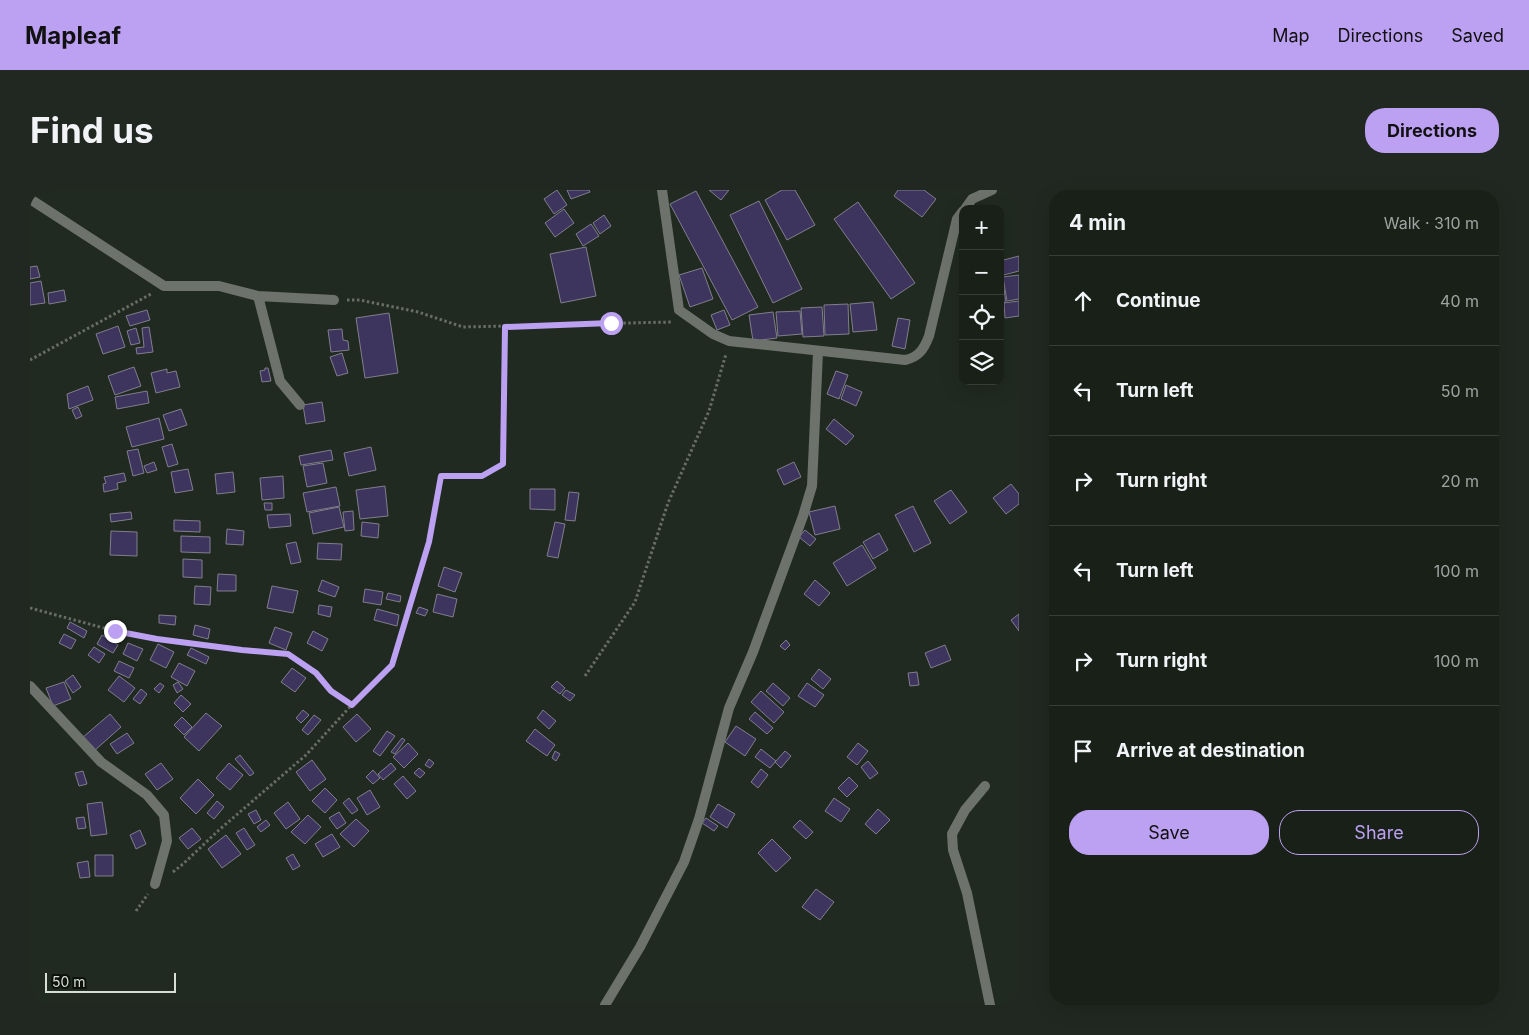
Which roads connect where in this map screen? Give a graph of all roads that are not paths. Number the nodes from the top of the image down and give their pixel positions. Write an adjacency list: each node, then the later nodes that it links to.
1 (662, 190): 8 (street)
2 (992, 190): 4 (street)
3 (30, 199): 6 (street)
4 (968, 205)
5 (959, 216): 8 (street)
6 (258, 296): 7 (street); 9 (street)
7 (334, 300)
8 (818, 352): 13 (street)
9 (300, 405)
10 (30, 686): 12 (street)
11 (985, 786): 14 (street)
12 (155, 884)
13 (605, 1005)
14 (990, 1005)

